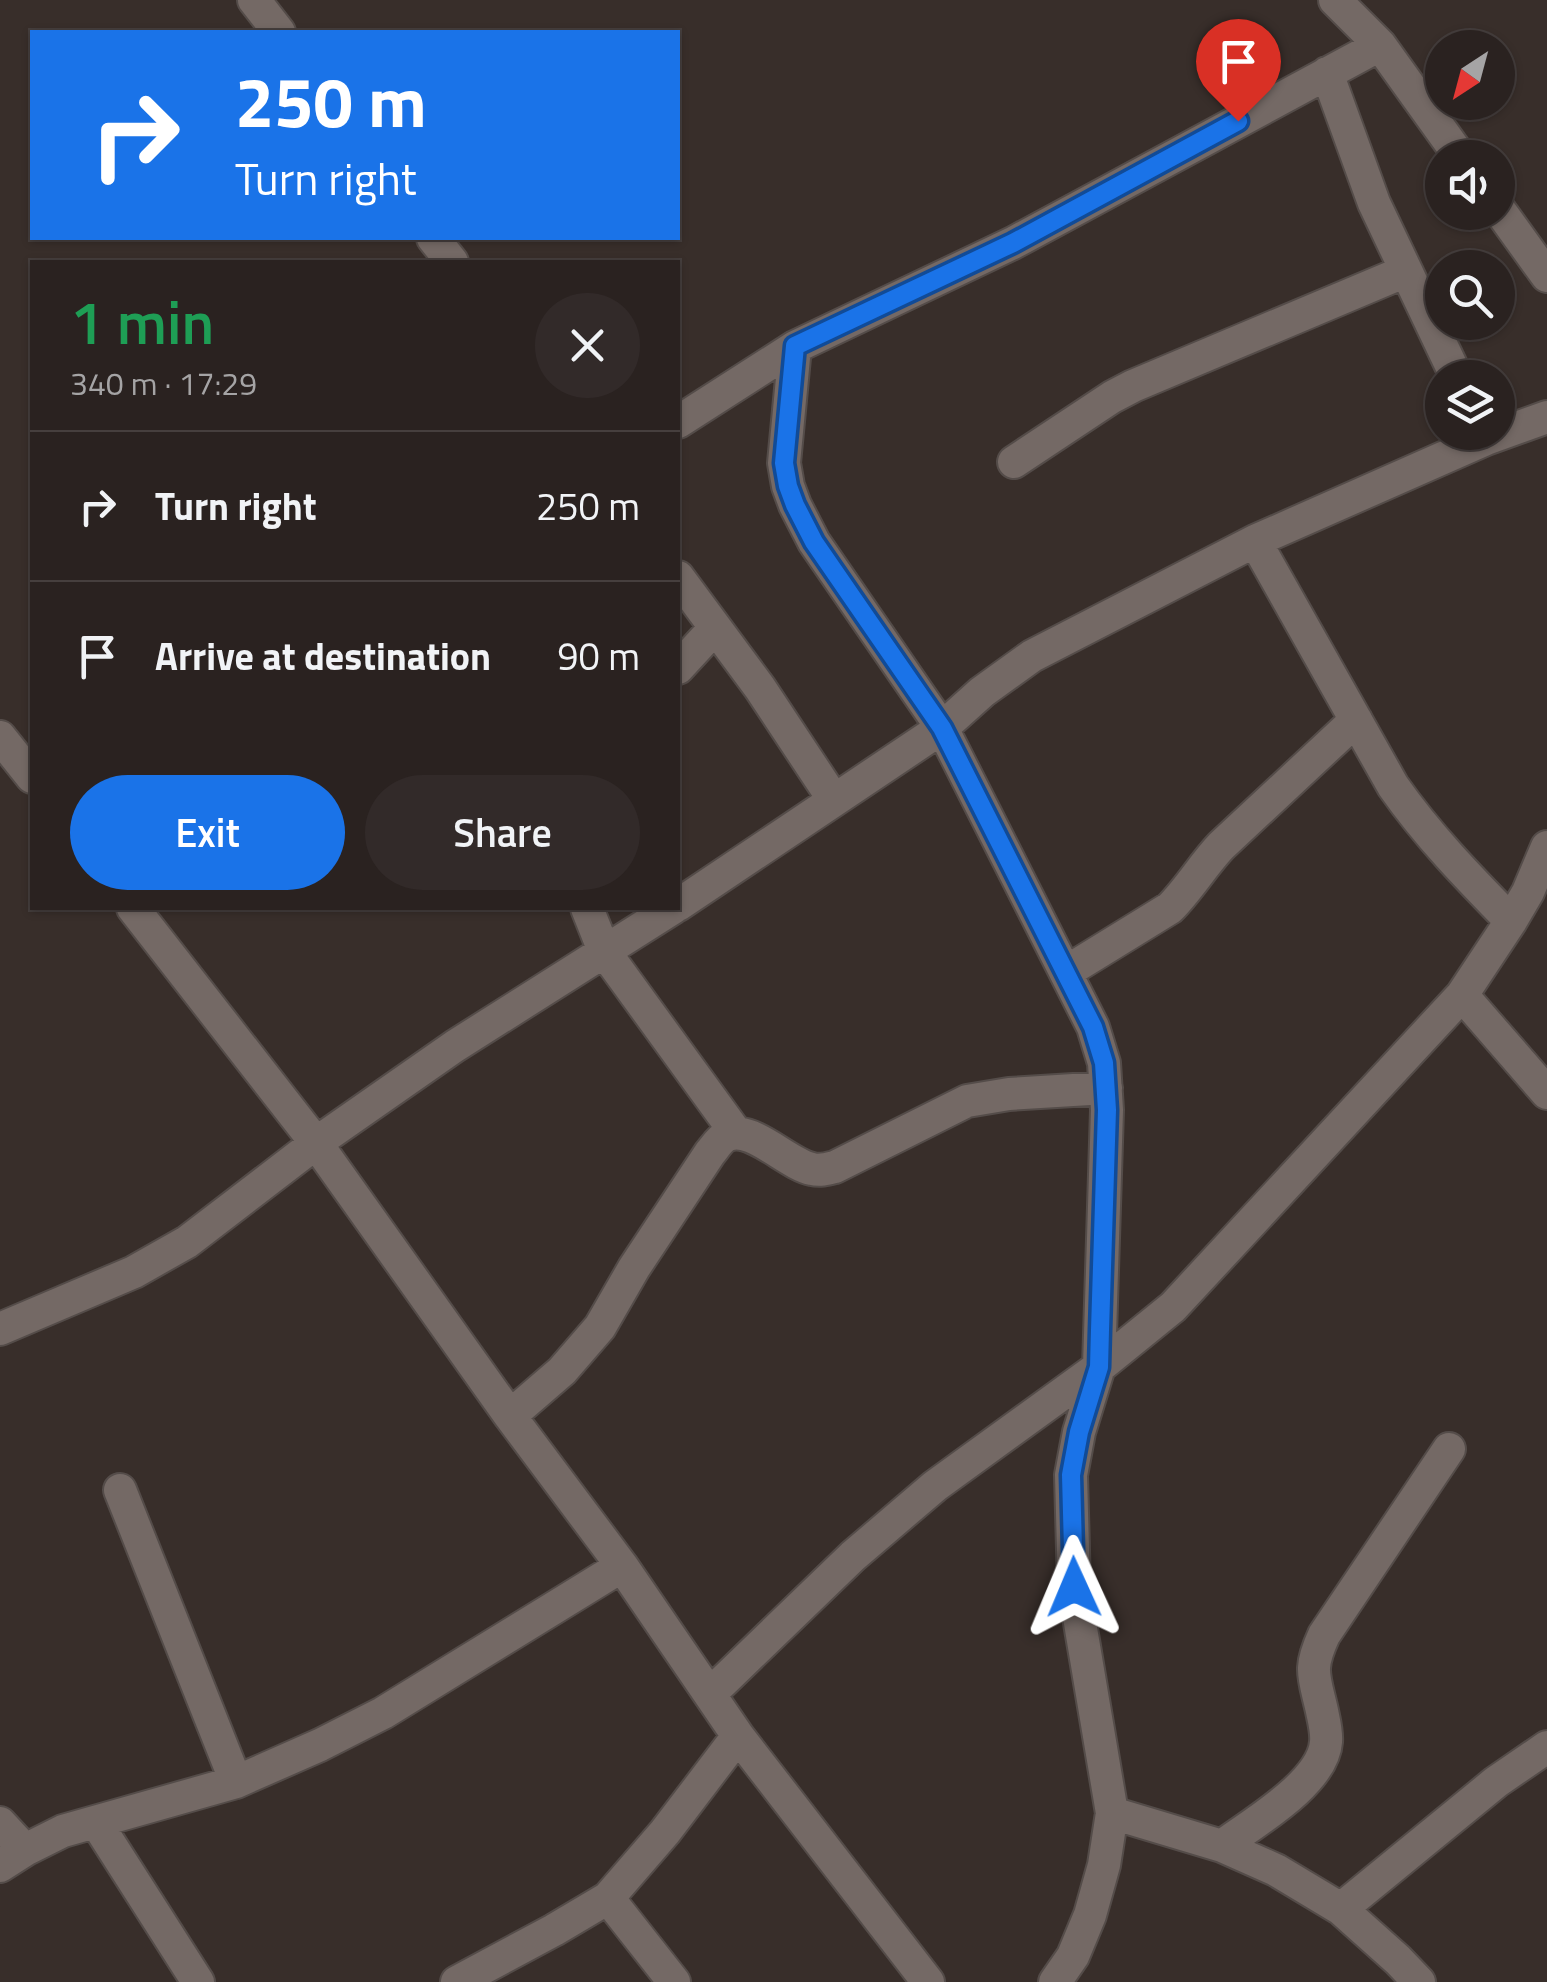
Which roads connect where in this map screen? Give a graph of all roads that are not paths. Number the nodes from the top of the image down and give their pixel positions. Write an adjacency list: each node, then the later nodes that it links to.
1 (254, 0): 3 (street)
2 (1335, 0): 4 (street)
3 (276, 30)
4 (1380, 44): 5 (street); 6 (street)
5 (1327, 73): 10 (street); 12 (street)
6 (1448, 140)
7 (1514, 230): 11 (street)
8 (435, 240): 9 (street)
9 (450, 260)
10 (1406, 271): 13 (street); 18 (street)
11 (1547, 276)
12 (795, 346): 15 (street); 24 (street)
13 (1448, 360)
14 (1547, 417): 16 (street)
15 (680, 421)
16 (1515, 427)
17 (1453, 450): 19 (street)
18 (1014, 462)
19 (1255, 540): 23 (street); 24 (street)
20 (680, 580): 21 (street)
21 (714, 629): 22 (street); 27 (street)
22 (680, 666)
23 (1356, 720): 33 (street); 35 (street)
24 (942, 728): 27 (street); 35 (street)
25 (0, 737): 26 (street)
26 (30, 773)
27 (834, 800): 29 (street)
28 (1547, 846): 33 (street)
29 (680, 903)
30 (135, 910): 40 (street)
31 (588, 910): 34 (street)
32 (669, 910): 34 (street)
33 (1511, 921): 36 (street)
34 (604, 950): 39 (street); 40 (street)
35 (1066, 972): 37 (street)
36 (1462, 995): 38 (street); 42 (street)
37 (1106, 1088): 39 (street); 42 (street)
38 (1547, 1093)
39 (736, 1132): 43 (street)
40 (316, 1143): 41 (street); 43 (street)
41 (0, 1329)
42 (1099, 1367): 47 (street); 51 (street)
43 (510, 1416): 46 (street)
44 (1449, 1449): 54 (street)
45 (120, 1490): 50 (street)
46 (622, 1566): 47 (street); 50 (street)
47 (710, 1694): 48 (street)
48 (738, 1736): 56 (street); 62 (street)
49 (1547, 1747): 57 (street)
50 (236, 1782): 52 (street)
51 (1112, 1813): 54 (street); 63 (street)
52 (96, 1822): 55 (street); 59 (street)
53 (0, 1823): 55 (street)
54 (1222, 1846): 57 (street)
55 (12, 1858)
56 (608, 1898): 60 (street); 61 (street)
57 (1341, 1909): 58 (street)
58 (1400, 1975)
59 (198, 1982)
60 (457, 1982)
61 (674, 1982)
62 (928, 1982)
63 (1055, 1982)

